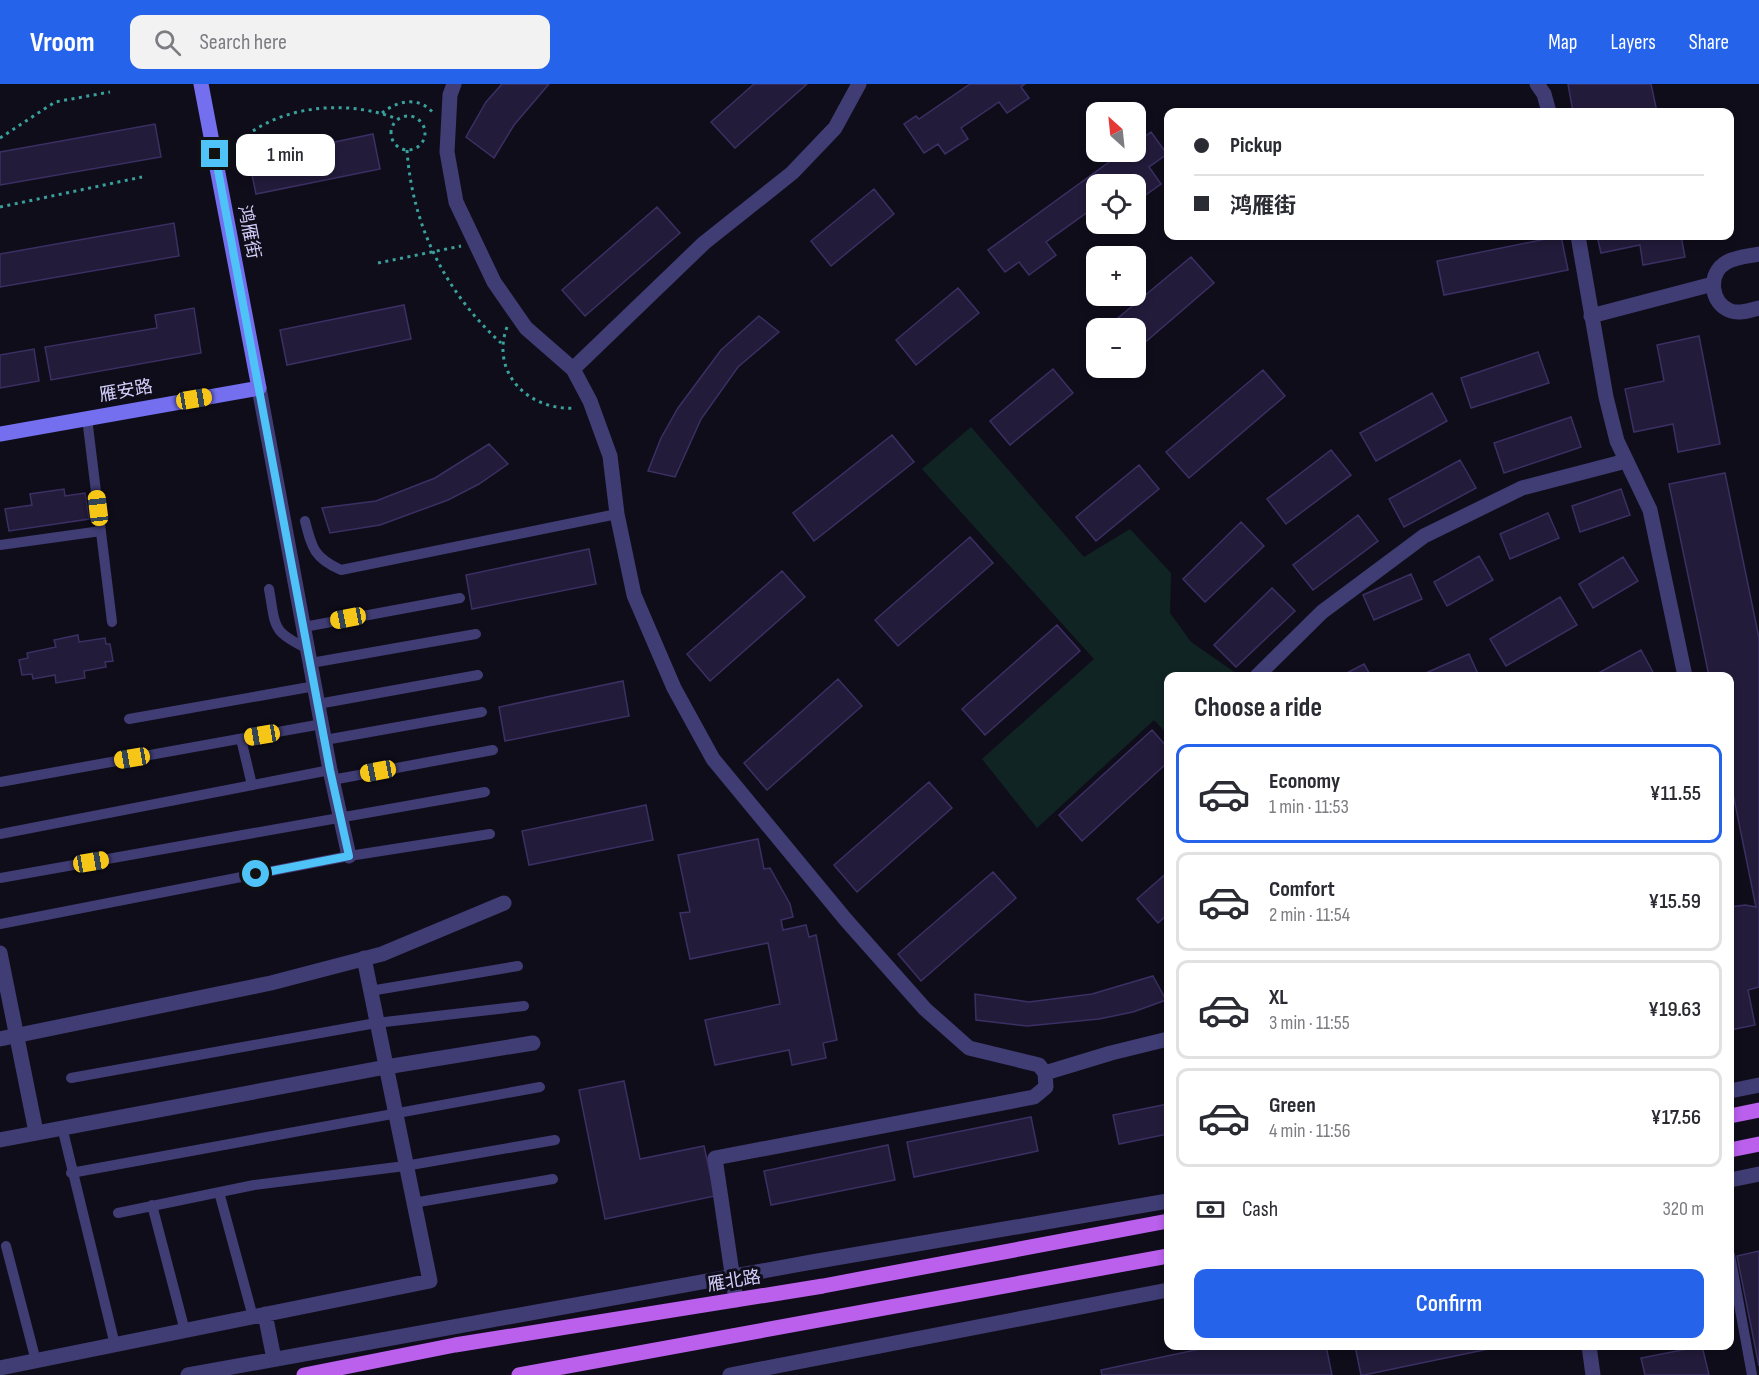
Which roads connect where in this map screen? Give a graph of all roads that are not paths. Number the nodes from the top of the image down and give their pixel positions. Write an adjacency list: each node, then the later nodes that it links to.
1 (201, 84): 12 (street, 鸿雁街)
2 (454, 84): 11 (street)
3 (859, 84): 11 (street)
4 (1537, 84): 5 (street)
5 (1548, 108)
6 (1579, 240): 10 (street)
7 (1759, 255): 8 (street)
8 (1713, 284): 9 (street); 10 (street)
9 (1759, 308)
10 (1591, 316): 15 (street)
11 (573, 369): 16 (street)
12 (259, 388): 13 (street, 雁安路); 23 (street)
13 (87, 418): 14 (street, 雁安路); 18 (lane)
14 (0, 434)
15 (1626, 461): 26 (street); 27 (street)
16 (617, 514): 17 (lane); 59 (street)
17 (305, 521)
18 (101, 531): 19 (lane); 22 (lane)
19 (0, 545)
20 (269, 589): 25 (lane)
21 (460, 598): 23 (lane)
22 (112, 622)
23 (304, 627): 25 (street)
24 (476, 634): 25 (lane)
25 (309, 656): 29 (street)
26 (1261, 672)
27 (1684, 672)
28 (478, 675): 30 (lane)
29 (315, 686): 30 (street); 32 (lane)
30 (318, 704): 33 (street)
31 (482, 712): 35 (lane)
32 (129, 719)
33 (322, 724): 34 (lane); 35 (street)
34 (242, 738): 38 (lane); 39 (lane)
35 (325, 741): 37 (street)
36 (493, 750): 37 (lane)
37 (331, 775): 39 (lane); 41 (street)
38 (0, 782)
39 (252, 785): 42 (lane)
40 (485, 792): 41 (lane)
41 (340, 818): 44 (street); 45 (lane)
42 (0, 834)
43 (490, 834): 44 (lane)
44 (349, 856): 47 (lane)
45 (0, 878)
46 (504, 903): 49 (street)
47 (0, 924)
48 (0, 953): 54 (street)
49 (364, 958): 51 (street); 54 (street)
50 (518, 966): 51 (lane)
51 (370, 992): 53 (street)
52 (524, 1006): 53 (lane)
53 (376, 1023): 58 (street); 60 (lane)
54 (18, 1036): 55 (street); 68 (street)
55 (0, 1040)
56 (1164, 1040): 59 (street)
57 (532, 1043): 58 (street)
58 (386, 1067): 65 (street); 67 (street)
59 (1045, 1073): 86 (street)
60 (70, 1078)
61 (1759, 1085): 63 (street)
62 (540, 1087): 65 (lane)
63 (1734, 1090)
64 (1759, 1110): 66 (main road)
65 (396, 1113): 73 (street); 74 (lane)
66 (1734, 1115)
67 (62, 1127): 68 (street); 74 (lane)
68 (36, 1132): 69 (street)
69 (0, 1140)
70 (555, 1140): 73 (lane)
71 (1759, 1144): 72 (main road)
72 (1734, 1149)
73 (405, 1166): 78 (lane); 80 (street)
74 (71, 1173): 92 (lane)
75 (1759, 1174): 77 (street)
76 (553, 1179): 80 (lane)
77 (1734, 1179)
78 (219, 1192): 81 (lane); 90 (lane)
79 (1164, 1202): 86 (street)
80 (413, 1203): 90 (street)
81 (152, 1206): 82 (lane); 91 (lane)
82 (118, 1213)
83 (1164, 1222): 89 (main road, 雁北路)
84 (6, 1245): 95 (lane)
85 (1164, 1257): 99 (main road)
86 (733, 1276): 89 (street); 94 (street)
87 (1734, 1277): 102 (lane)
88 (1164, 1291): 100 (street)
89 (736, 1300): 98 (main road, 雁北路)
90 (259, 1316): 91 (street); 94 (street)
91 (184, 1331): 92 (street)
92 (115, 1345): 95 (street)
93 (1590, 1350): 101 (street)
94 (274, 1359): 97 (street)
95 (36, 1361): 96 (street)
96 (0, 1368)
97 (188, 1375)
98 (304, 1375)
99 (519, 1375)
100 (730, 1375)
101 (1593, 1375)
102 (1752, 1375)

